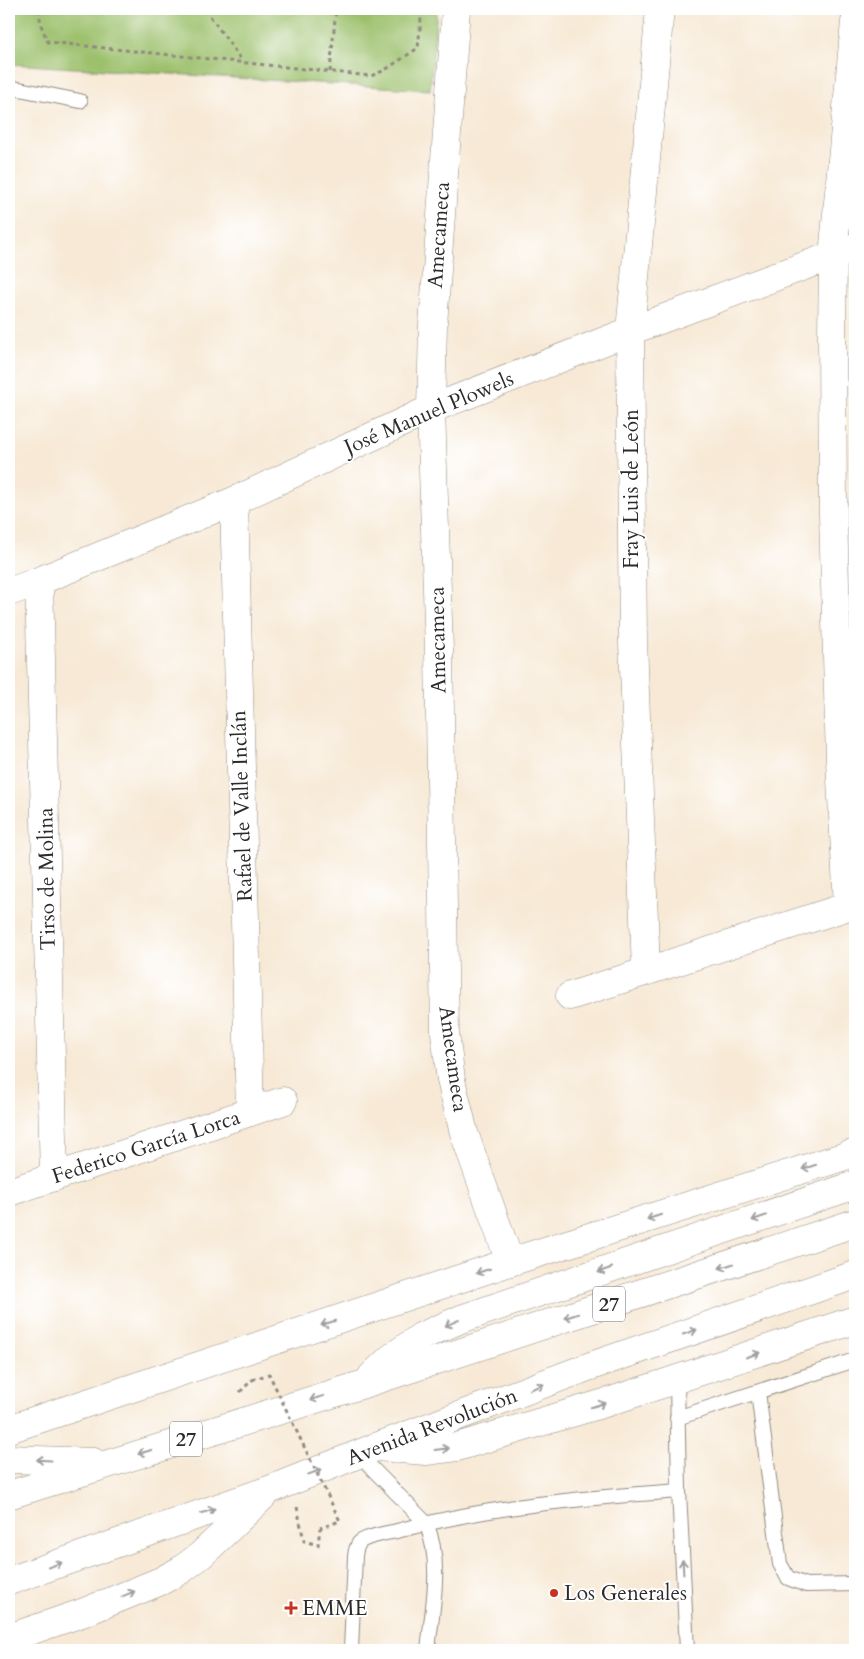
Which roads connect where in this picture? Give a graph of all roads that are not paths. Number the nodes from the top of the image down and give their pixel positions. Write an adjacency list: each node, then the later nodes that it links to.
1 (456, 9): 8 (street, Amecameca)
2 (660, 9): 7 (street, Fray Luis de León)
3 (855, 22): 6 (street)
4 (9, 87): 5 (lane)
5 (80, 101)
6 (844, 252): 7 (street, José Manuel Plowels); 12 (street)
7 (630, 331): 8 (street, José Manuel Plowels); 13 (street, Fray Luis de León)
8 (432, 409): 9 (street, José Manuel Plowels); 22 (street, Amecameca)
9 (234, 501): 10 (street, José Manuel Plowels); 16 (street, Rafael de Valle Inclán)
10 (39, 582): 11 (street, José Manuel Plowels); 18 (street, Tirso de Molina)
11 (9, 592)
12 (852, 905): 13 (street)
13 (646, 970): 14 (street)
14 (570, 996)
15 (283, 1101): 16 (street, Federico García Lorca)
16 (250, 1112): 18 (street, Federico García Lorca)
17 (855, 1152): 22 (street, one-way to 22)
18 (54, 1178): 20 (street, Federico García Lorca)
19 (855, 1185): 27 (street, one-way to 27)
20 (9, 1192)
21 (855, 1223): 27 (street, 27, one-way to 27)
22 (510, 1262): 30 (street, one-way to 30)
23 (855, 1275): 31 (street, Avenida Revolución / 27, one-way to 23)
24 (855, 1320): 26 (street, one-way to 24)
25 (855, 1360): 28 (lane)
26 (677, 1380): 29 (lane); 31 (street, one-way to 26)
27 (364, 1384): 33 (street, 27, one-way to 33)
28 (758, 1392): 29 (lane); 39 (lane)
29 (677, 1418): 35 (lane)
30 (9, 1429)
31 (367, 1451): 34 (street, Avenida Revolución / 27, one-way to 31); 37 (lane)
32 (9, 1459): 33 (street, one-way to 32)
33 (110, 1463): 36 (street, 27)
34 (280, 1485): 38 (street, Avenida Revolución / 27, one-way to 34); 40 (street, one-way to 34)
35 (679, 1491): 37 (lane); 43 (lane, one-way to 35)
36 (9, 1495)
37 (426, 1523): 41 (lane); 42 (lane)
38 (9, 1581)
39 (855, 1584)
40 (14, 1628)
41 (351, 1650)
42 (428, 1650)
43 (687, 1650)

